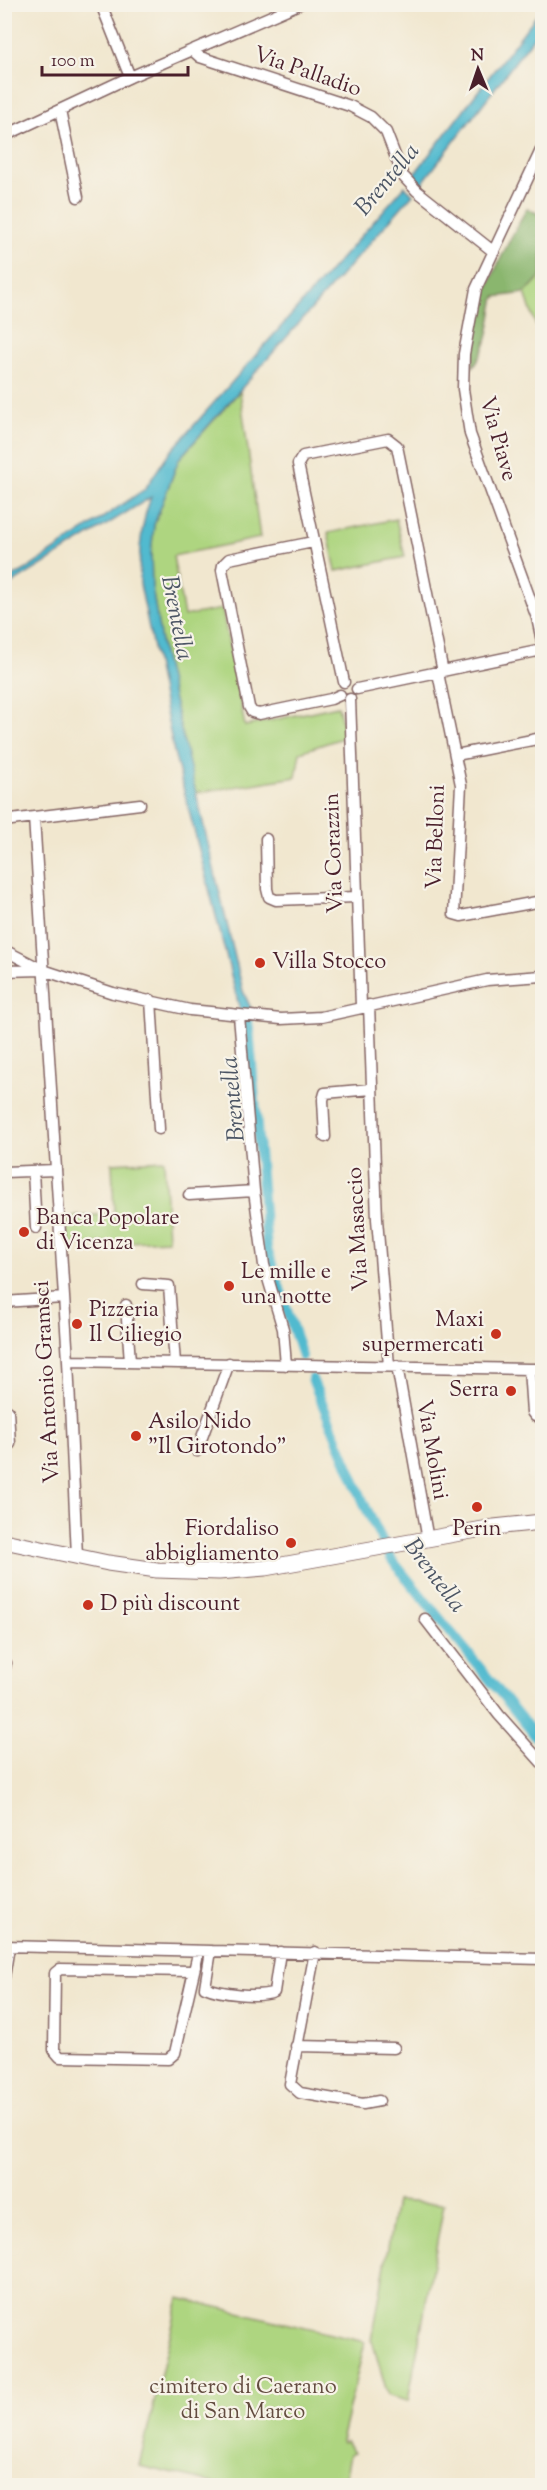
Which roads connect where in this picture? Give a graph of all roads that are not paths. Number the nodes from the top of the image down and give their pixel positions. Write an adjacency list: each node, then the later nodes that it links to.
1 (101, 4): 4 (street)
2 (299, 4): 3 (street)
3 (192, 50): 4 (street); 9 (street, Via Palladio)
4 (130, 77): 5 (street)
5 (60, 110): 6 (street); 8 (street)
6 (4, 136)
7 (543, 148): 9 (street, Via Piave)
8 (78, 196)
9 (494, 252): 11 (street, Via Piave)
10 (313, 542): 13 (street, Via Belloni); 14 (street, Via Belloni); 16 (street)
11 (543, 641)
12 (543, 650): 13 (street)
13 (441, 672): 15 (street); 18 (street, Via Belloni)
14 (344, 682): 15 (street); 16 (street)
15 (357, 689): 16 (street)
16 (345, 697): 23 (street, Via Corazzin)
17 (543, 738): 18 (street)
18 (456, 755): 24 (street, Via Belloni)
19 (140, 804): 20 (street)
20 (34, 817): 21 (street); 26 (street, Via Antonio Gramsci)
21 (4, 821)
22 (266, 839): 23 (street)
23 (356, 897): 30 (street, Via Corazzin)
24 (543, 900)
25 (4, 950): 26 (street)
26 (43, 970): 27 (street); 29 (street); 35 (street, Via Antonio Gramsci)
27 (4, 971)
28 (543, 976): 30 (street)
29 (151, 1000): 31 (street); 33 (street)
30 (365, 1006): 31 (street); 32 (street, Via Masaccio)
31 (240, 1016): 38 (street)
32 (372, 1089): 34 (street); 50 (street, Via Masaccio)
33 (159, 1129)
34 (325, 1137)
35 (56, 1170): 36 (street); 42 (street, Via Antonio Gramsci)
36 (33, 1171): 37 (street); 40 (street)
37 (4, 1173)
38 (254, 1191): 39 (street); 49 (street)
39 (189, 1195)
40 (36, 1228)
41 (143, 1284): 47 (street)
42 (63, 1298): 43 (street); 45 (street, Via Antonio Gramsci)
43 (4, 1302)
44 (126, 1305): 46 (street)
45 (68, 1361): 46 (street); 60 (street, Via Antonio Gramsci)
46 (130, 1362): 47 (street)
47 (175, 1363): 48 (street)
48 (229, 1363): 49 (street); 56 (street)
49 (286, 1365): 50 (street)
50 (392, 1366): 51 (street); 58 (street, Via Molini)
51 (529, 1369): 52 (street); 54 (street)
52 (543, 1369)
53 (4, 1412): 55 (street)
54 (543, 1417)
55 (10, 1444)
56 (197, 1450)
57 (543, 1522): 58 (main road)
58 (428, 1540): 60 (main road)
59 (4, 1541): 60 (main road)
60 (76, 1556)
61 (425, 1619): 62 (street)
62 (543, 1763)
63 (7, 1947): 64 (street); 70 (street)
64 (198, 1951): 65 (street); 69 (street)
65 (211, 1951): 66 (street); 66 (street)
66 (280, 1952): 67 (street)
67 (315, 1952): 68 (street); 71 (street)
68 (543, 1959)
69 (194, 1971): 69 (street)
70 (4, 1977)
71 (296, 2046): 72 (street); 73 (street)
72 (394, 2048)
73 (379, 2101)

